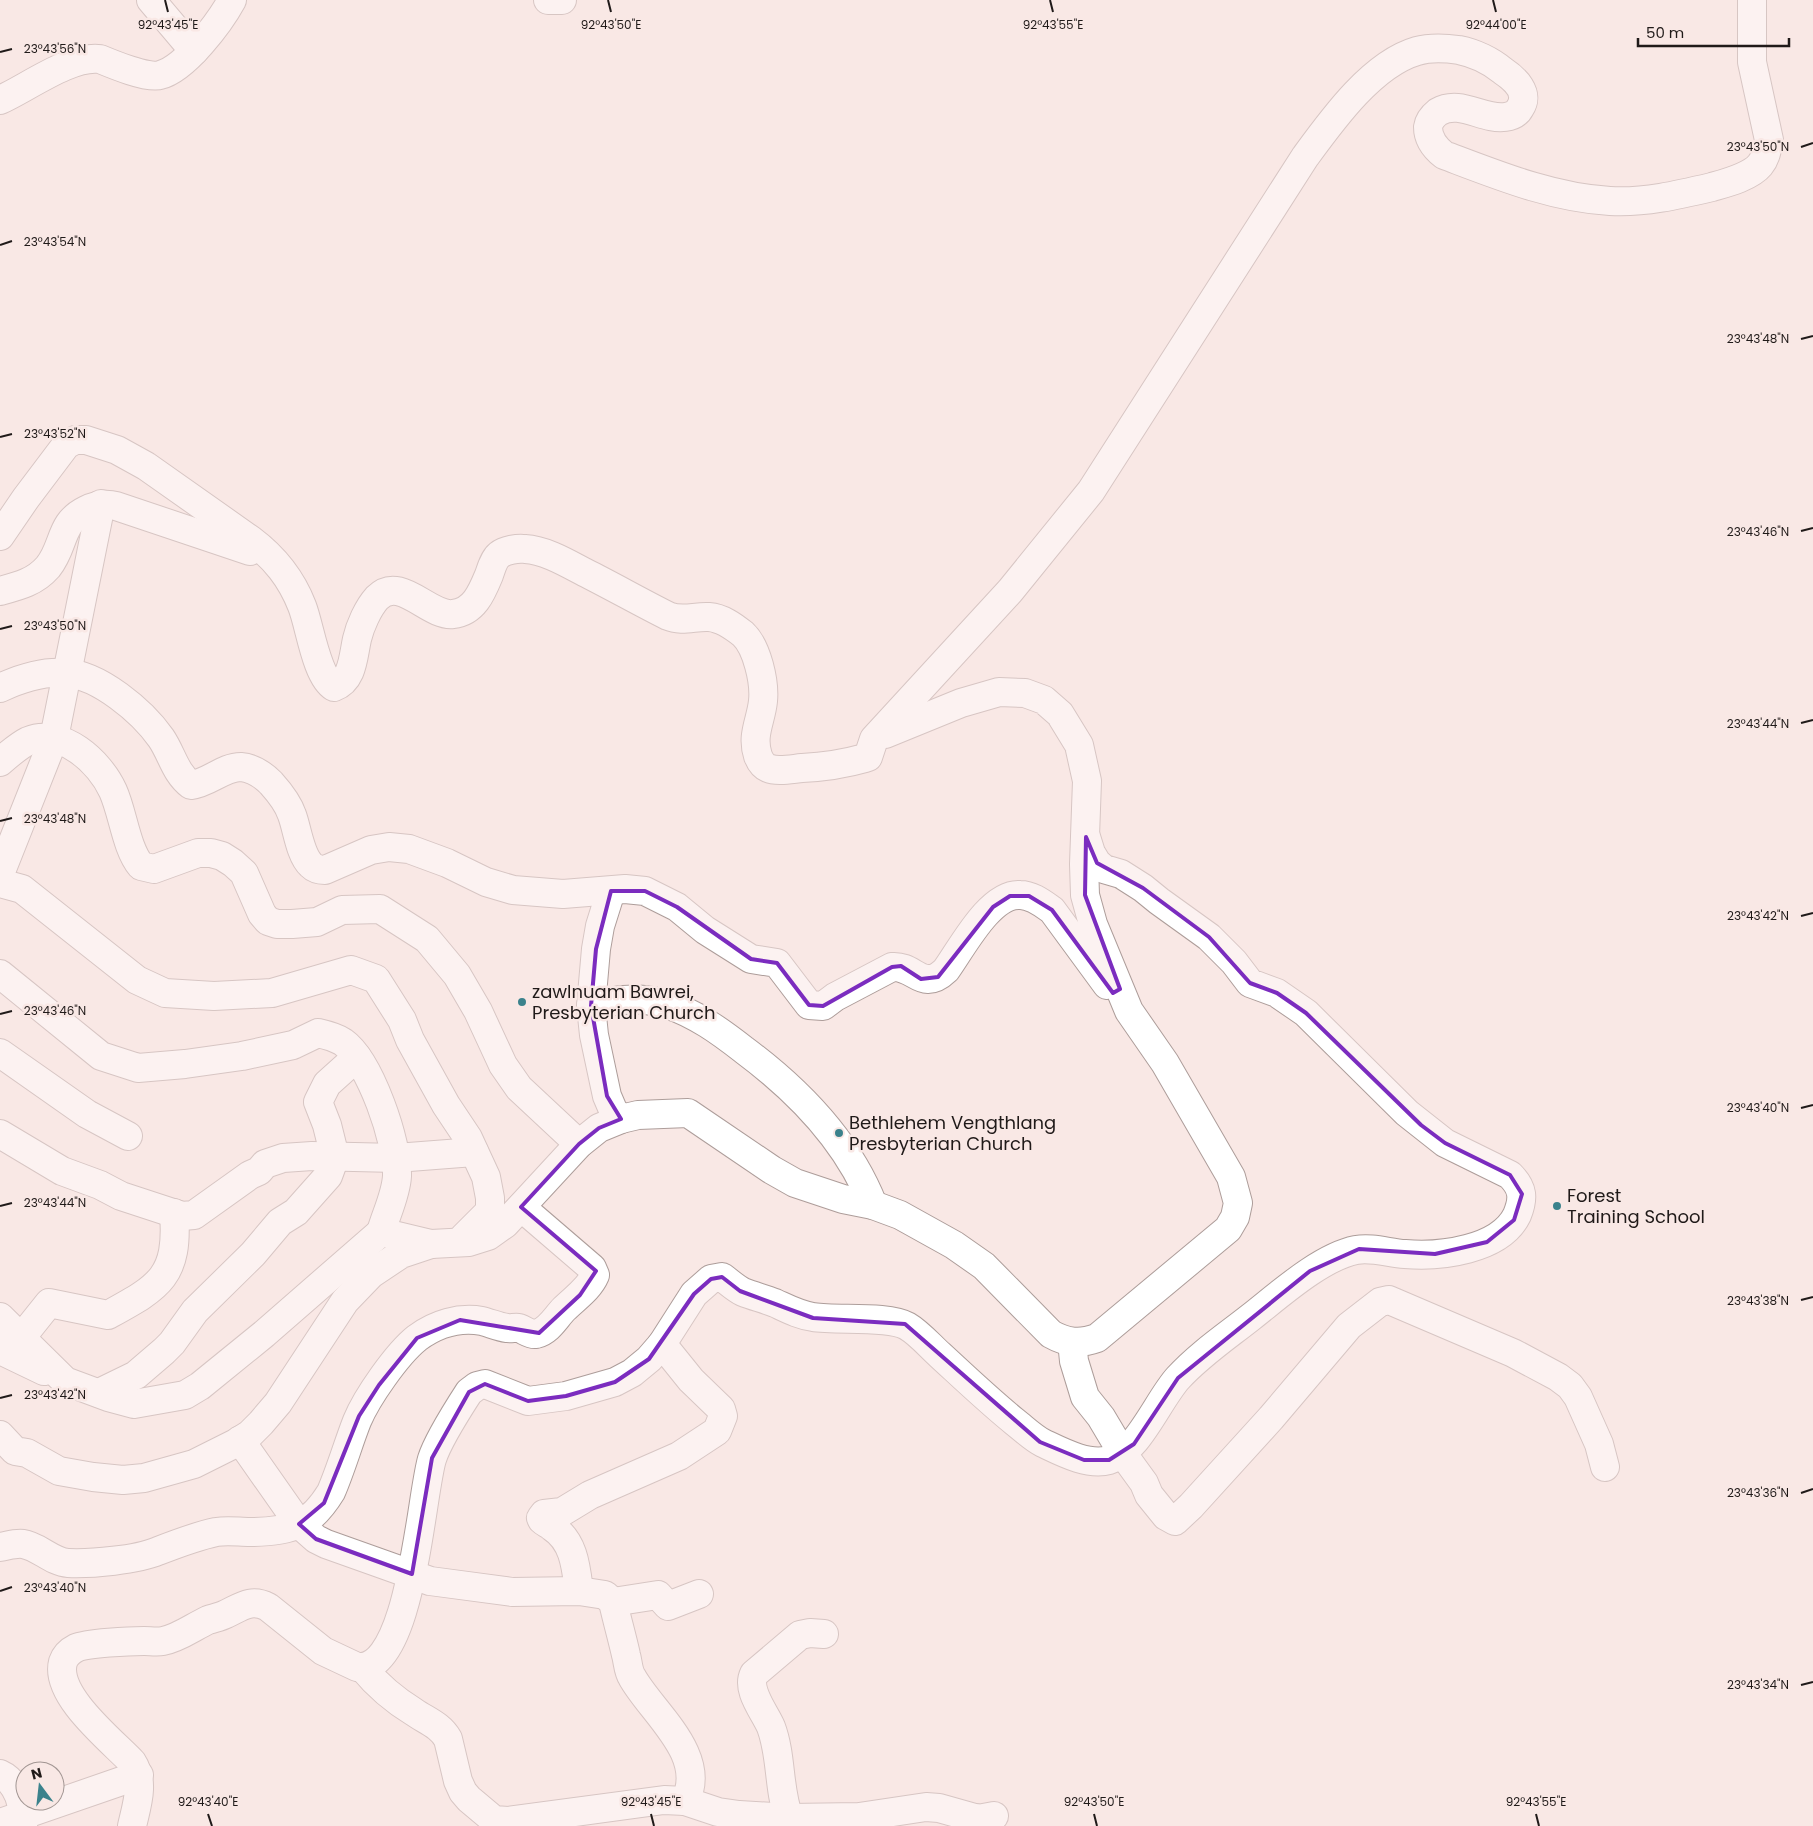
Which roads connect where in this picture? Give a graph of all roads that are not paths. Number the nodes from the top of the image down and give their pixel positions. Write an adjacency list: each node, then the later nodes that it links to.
1 (151, 0): 6 (street)
2 (232, 0): 6 (street)
3 (548, 0): 4 (street)
4 (562, 0)
5 (1752, 0): 15 (street)
6 (194, 51): 7 (street)
7 (0, 100)
8 (101, 504): 10 (street); 11 (street); 12 (street)
9 (0, 536): 10 (street)
10 (272, 558): 15 (street)
11 (0, 591)
12 (68, 673): 13 (street); 14 (street); 20 (street)
13 (0, 688)
14 (54, 738): 16 (street); 18 (street); 29 (street)
15 (874, 739): 17 (street)
16 (0, 762)
17 (1086, 836): 23 (street); 44 (street)
18 (0, 874)
19 (0, 883): 30 (street)
20 (610, 891): 22 (street); 23 (street)
21 (0, 974): 25 (street)
22 (591, 1006): 26 (street); 33 (street)
23 (1129, 1011): 39 (street)
24 (0, 1053): 28 (street)
25 (357, 1057): 31 (street); 32 (street)
26 (621, 1119): 29 (street); 33 (street)
27 (0, 1134): 35 (street)
28 (128, 1136)
29 (579, 1144): 34 (street)
30 (474, 1152): 32 (street); 37 (street)
31 (335, 1157): 32 (street); 35 (street); 41 (street)
32 (396, 1158): 36 (street)
33 (873, 1205): 39 (street)
34 (521, 1207): 37 (street); 46 (street)
35 (174, 1214): 38 (street)
36 (381, 1232): 37 (street); 41 (street)
37 (443, 1244): 43 (street)
38 (6, 1340): 41 (street)
39 (1075, 1343): 44 (street)
40 (662, 1344): 44 (street); 48 (street); 49 (street)
41 (99, 1393)
42 (0, 1435): 43 (street)
43 (240, 1440): 46 (street)
44 (1123, 1454): 45 (street)
45 (1605, 1467)
46 (299, 1524): 47 (street); 48 (street)
47 (0, 1546)
48 (412, 1574): 49 (street); 53 (street)
49 (579, 1591): 51 (street)
50 (699, 1594): 51 (street)
51 (613, 1602): 56 (street)
52 (824, 1634): 58 (street)
53 (363, 1668): 55 (street); 56 (street)
54 (0, 1774): 59 (street)
55 (138, 1775): 59 (street); 60 (street)
56 (685, 1801): 58 (street)
57 (994, 1816): 58 (street)
58 (789, 1818)
59 (15, 1821)
60 (132, 1826)

